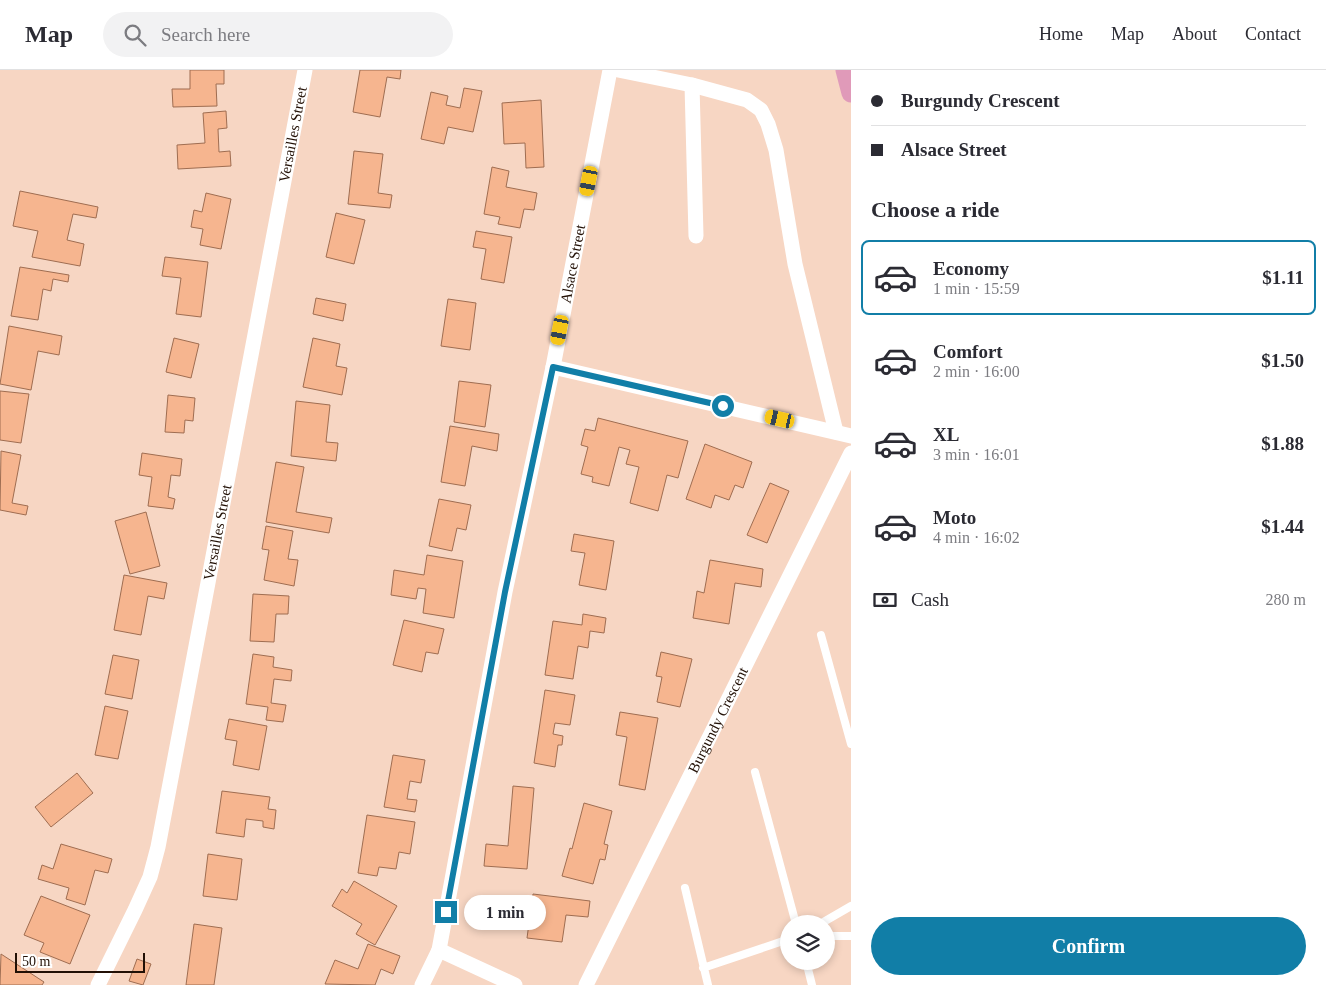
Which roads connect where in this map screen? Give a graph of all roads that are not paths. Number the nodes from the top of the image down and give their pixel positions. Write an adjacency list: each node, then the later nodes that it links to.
1 (305, 70): 22 (street, Versailles Street)
2 (610, 70): 6 (street, Alsace Street)
3 (618, 70): 4 (street)
4 (692, 85): 5 (street); 7 (street)
5 (696, 236)
6 (553, 367): 7 (street); 19 (street, Alsace Street)
7 (844, 434)
8 (851, 454): 25 (street, Burgundy Crescent)
9 (821, 635): 10 (lane)
10 (851, 744)
11 (755, 772): 14 (lane)
12 (685, 888): 20 (lane)
13 (851, 906): 15 (lane)
14 (794, 915)
15 (835, 915)
16 (835, 936): 17 (lane)
17 (851, 936)
18 (780, 942): 20 (lane)
19 (439, 950): 23 (street, Alsace Street); 24 (street)
20 (703, 968): 26 (lane)
21 (808, 970): 27 (lane)
22 (98, 985)
23 (422, 985)
24 (515, 985)
25 (586, 985)
26 (708, 985)
27 (812, 985)

